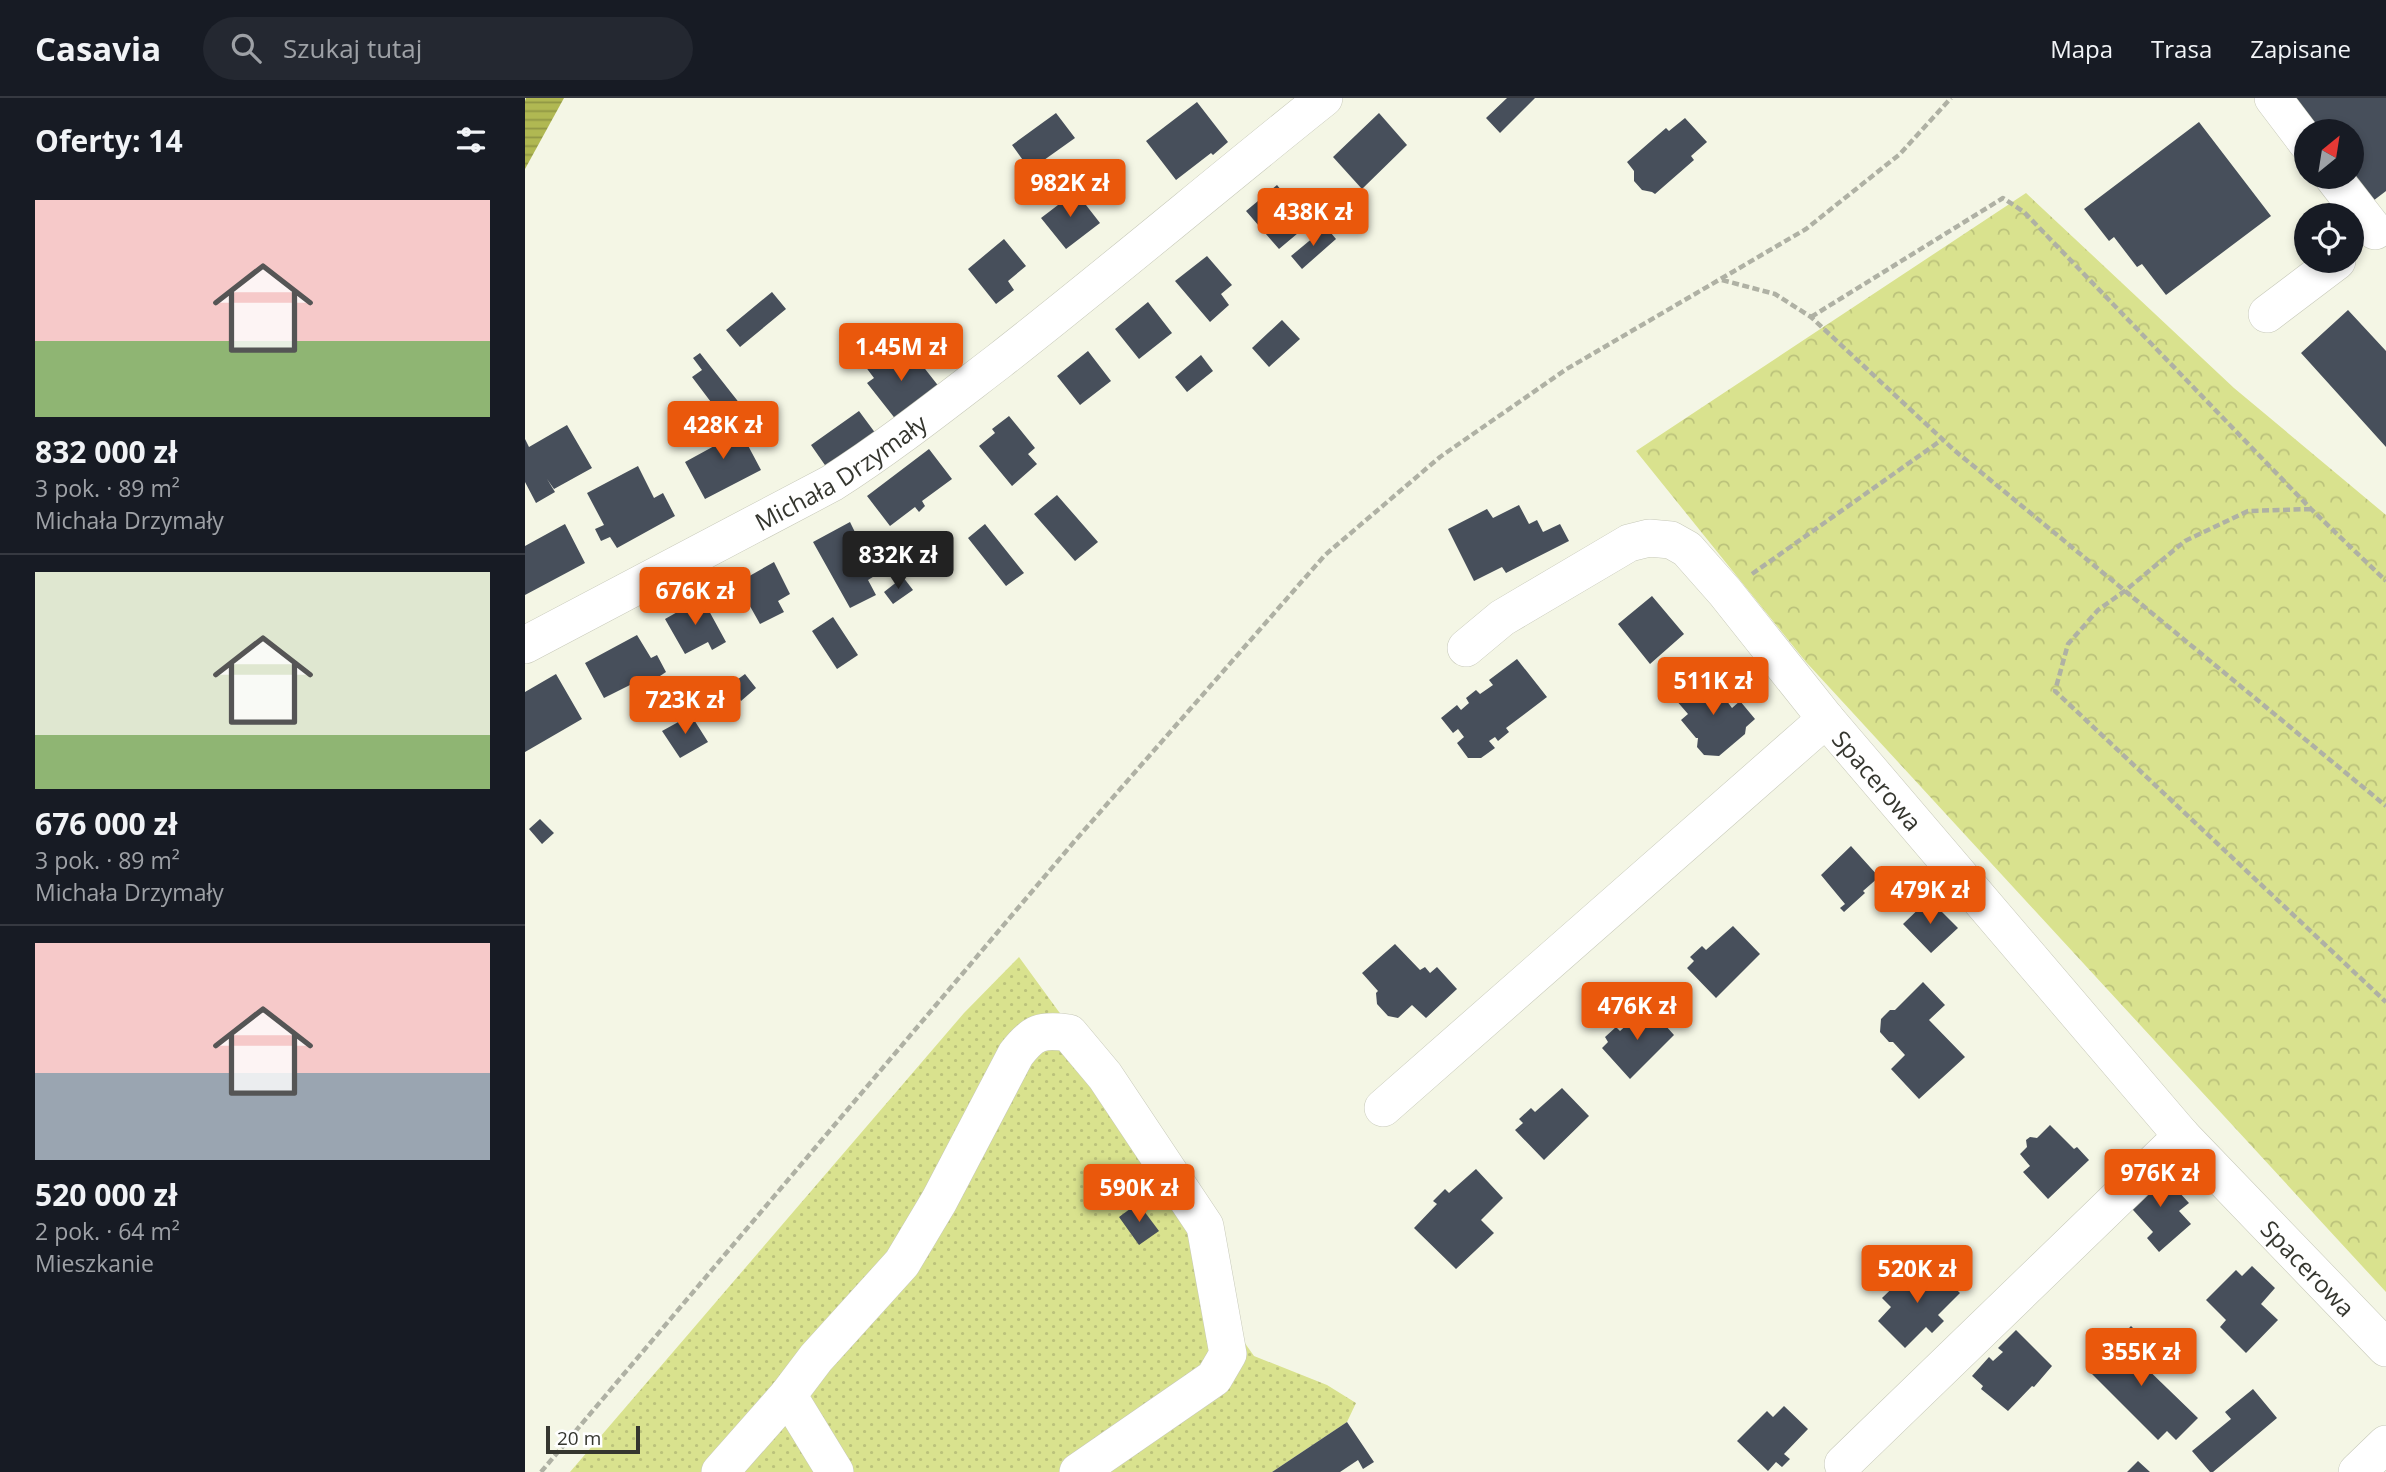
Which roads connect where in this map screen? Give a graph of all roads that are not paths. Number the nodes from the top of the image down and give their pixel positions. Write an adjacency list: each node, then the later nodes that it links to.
1 (1324, 98): 8 (street, Michała Drzymały)
2 (2273, 98): 3 (street)
3 (2294, 126)
4 (2341, 189): 5 (street)
5 (2371, 234)
6 (2321, 273): 7 (street)
7 (2267, 314)
8 (525, 645)
9 (1466, 648): 10 (street, Spacerowa)
10 (1826, 719): 11 (street); 12 (street, Spacerowa)
11 (1383, 1108)
12 (2182, 1136): 13 (street, Spacerowa); 16 (street)
13 (2386, 1348)
14 (788, 1395): 17 (street); 18 (street); 19 (street)
15 (2386, 1444): 20 (street)
16 (1843, 1464)
17 (720, 1472)
18 (835, 1472)
19 (1078, 1472)
20 (2357, 1472)

